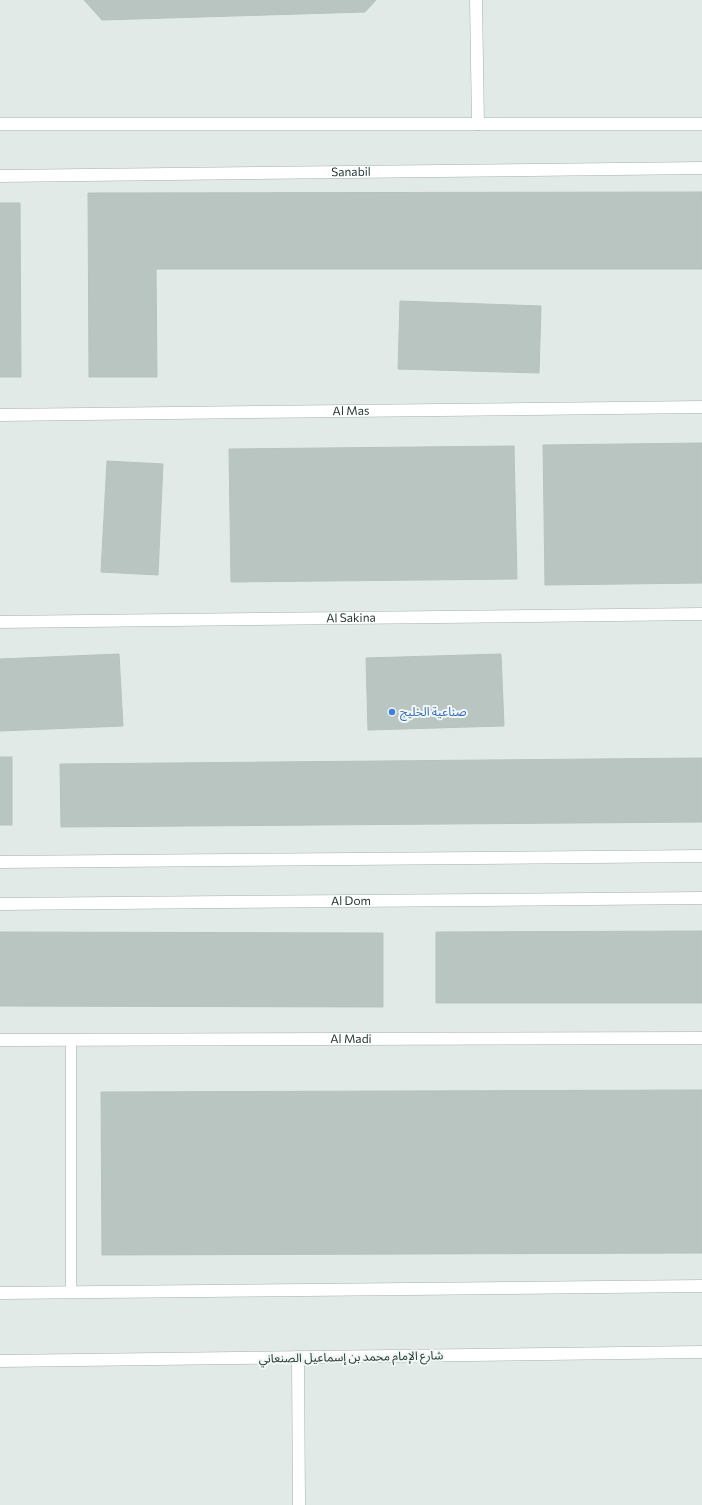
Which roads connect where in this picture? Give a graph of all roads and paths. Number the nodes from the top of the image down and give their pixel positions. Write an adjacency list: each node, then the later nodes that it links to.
1 (476, 0): 3 (street)
2 (0, 124): 3 (street)
3 (478, 124): 4 (street)
4 (702, 124)
5 (702, 168): 6 (street, Sanabil)
6 (0, 176)
7 (702, 407): 8 (street, Al Mas)
8 (0, 415)
9 (702, 614): 10 (street, Al Sakina)
10 (0, 622)
11 (702, 856): 12 (street)
12 (0, 862)
13 (702, 898): 14 (street, Al Dom)
14 (0, 904)
15 (702, 1038): 16 (street, Al Madi)
16 (71, 1039): 17 (street, Al Madi); 19 (lane)
17 (0, 1040)
18 (702, 1286): 19 (street)
19 (71, 1292): 20 (street)
20 (0, 1293)
21 (702, 1352): 22 (street, شارع الإمام محمد بن إسماعيل الصنعاني)
22 (298, 1357): 23 (street, شارع الإمام محمد بن إسماعيل الصنعاني); 24 (street)
23 (0, 1361)
24 (299, 1505)

